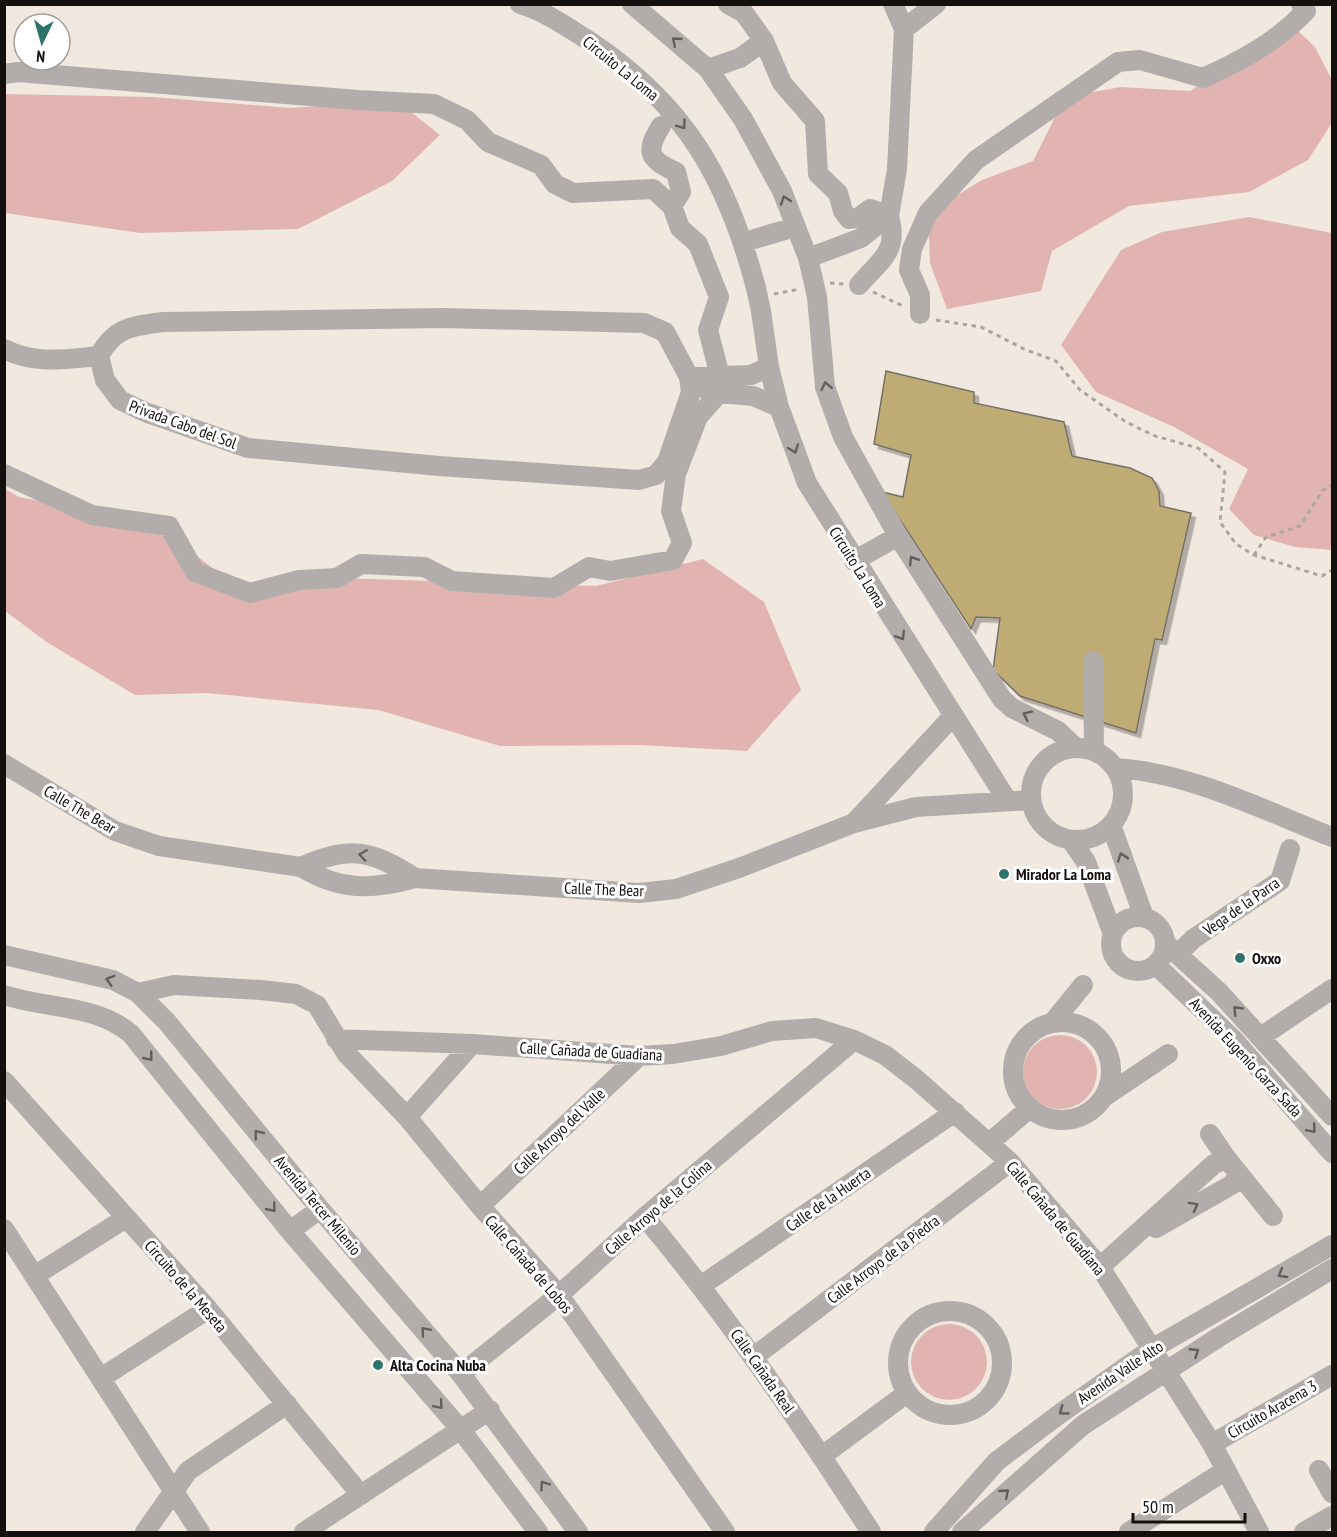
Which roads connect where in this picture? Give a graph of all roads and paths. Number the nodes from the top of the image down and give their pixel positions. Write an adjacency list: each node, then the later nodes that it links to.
1 (519, 4): 15 (street, Circuito La Loma, one-way to 15)
2 (633, 4): 9 (street, one-way to 2)
3 (728, 4): 8 (street)
4 (893, 4): 7 (street)
5 (936, 4): 7 (street)
6 (1301, 4): 16 (street)
7 (904, 29): 13 (street)
8 (764, 41): 9 (street); 13 (street)
9 (708, 69): 14 (street, one-way to 9)
10 (4, 74): 12 (street)
11 (661, 126): 12 (street)
12 (672, 206): 25 (street)
13 (891, 225): 16 (street); 17 (street); 18 (street)
14 (795, 227): 15 (street); 17 (street)
15 (744, 242): 19 (street, Circuito La Loma)
16 (912, 249): 20 (street)
17 (814, 280): 18 (path); 19 (path); 29 (street, one-way to 17)
18 (859, 285): 20 (path)
19 (760, 298): 23 (street, Circuito La Loma)
20 (920, 314): 30 (path)
21 (4, 349): 22 (street)
22 (99, 356): 24 (street); 24 (street, Privada Cabo del Sol)
23 (769, 367): 25 (street); 26 (street, Circuito La Loma)
24 (690, 384): 25 (street)
25 (720, 384): 26 (street); 27 (street)
26 (779, 407): 31 (street, Circuito La Loma, one-way to 31)
27 (4, 474)
28 (1332, 485): 30 (path)
29 (898, 536): 31 (street); 35 (street, one-way to 29)
30 (1254, 555): 32 (path)
31 (854, 561): 34 (street, Circuito La Loma, one-way to 34)
32 (1332, 570)
33 (1093, 661): 36 (street)
34 (952, 717): 39 (street, Circuito La Loma); 41 (street, Calle The Bear)
35 (1075, 747): 36 (street); 40 (street)
36 (1094, 751): 38 (street)
37 (4, 764): 46 (street, Calle The Bear)
38 (1116, 768): 42 (street); 43 (street)
39 (1006, 800): 40 (street, Calle The Bear); 41 (street, Calle The Bear)
40 (1030, 800): 44 (street)
41 (854, 823): 47 (street, Calle The Bear)
42 (1111, 825): 44 (street); 48 (street, one-way to 42)
43 (1332, 837)
44 (1071, 840): 49 (street)
45 (1290, 849): 50 (street, Vega de la Parra)
46 (301, 867): 47 (street, Calle The Bear); 47 (street, Calle The Bear, one-way to 46)
47 (415, 878)
48 (1144, 917): 49 (street); 50 (street)
49 (1113, 934): 52 (street)
50 (1172, 949): 52 (street); 58 (street, Avenida Eugenio Garza Sada, one-way to 50)
51 (4, 955): 55 (street, Avenida Tercer Milenio, one-way to 51)
52 (1156, 965): 65 (street, Avenida Eugenio Garza Sada)
53 (1083, 985): 57 (street)
54 (1332, 989): 58 (street)
55 (138, 993): 59 (street); 78 (street, Avenida Tercer Milenio, one-way to 55)
56 (4, 995): 83 (street, one-way to 83)
57 (1053, 1022): 67 (street); 68 (street)
58 (1262, 1036): 64 (street, Avenida Eugenio Garza Sada)
59 (336, 1039): 61 (street, Calle Cañada de Guadiana); 71 (street, Calle Cañada de Lobos)
60 (854, 1040): 63 (street, Calle Cañada de Guadiana); 69 (street, Calle Cañada de Guadiana); 80 (street, Calle Arroyo de la Colina)
61 (472, 1044): 63 (street, Calle Cañada de Guadiana); 71 (street)
62 (1168, 1054): 67 (street)
63 (639, 1056): 77 (street, Calle Arroyo del Valle)
64 (1283, 1062): 65 (street); 70 (street, Avenida Eugenio Garza Sada)
65 (1267, 1076): 74 (street, Avenida Eugenio Garza Sada, one-way to 74)
66 (4, 1081): 81 (street, Circuito de la Meseta)
67 (1104, 1096): 68 (street)
68 (1030, 1108): 73 (street)
69 (955, 1112): 73 (street, Calle Cañada de Guadiana); 88 (street, Calle de la Huerta)
70 (1332, 1116)
71 (407, 1118): 77 (street, Calle Cañada de Lobos)
72 (1210, 1134): 76 (street)
73 (989, 1143): 75 (street, Calle Cañada de Guadiana)
74 (1332, 1153)
75 (1010, 1162): 85 (street, Calle Cañada de Guadiana); 92 (street, Calle Arroyo de la Piedra)
76 (1232, 1166): 79 (street); 85 (street)
77 (480, 1206): 89 (street, Calle Cañada de Lobos)
78 (320, 1209): 83 (street); 94 (street, Avenida Tercer Milenio, one-way to 78)
79 (1273, 1216)
80 (645, 1217): 88 (street, Calle Cañada Real); 89 (street, Calle Arroyo de la Colina)
81 (126, 1218): 87 (street); 90 (street, Circuito de la Meseta)
82 (4, 1229): 87 (street)
83 (290, 1231): 100 (street, one-way to 100)
84 (1332, 1245): 91 (street, Avenida Valle Alto, one-way to 91)
85 (1100, 1267): 91 (street, Calle Cañada de Guadiana)
86 (1332, 1269): 93 (street, Avenida Valle Alto, one-way to 86)
87 (34, 1276): 96 (street)
88 (702, 1286): 92 (street, Calle Cañada Real)
89 (559, 1295): 94 (street, Calle Arroyo de la Colina); 114 (street, Calle Cañada de Lobos)
90 (208, 1310): 96 (street); 98 (street, Circuito de la Meseta)
91 (1150, 1350): 93 (street, Calle Cañada de Guadiana); 116 (street, Avenida Valle Alto, one-way to 116)
92 (755, 1356): 102 (street, Calle Cañada Real)
93 (1165, 1372): 101 (street, Calle Cañada de Guadiana); 117 (street, Avenida Valle Alto, one-way to 93)
94 (462, 1374): 99 (street, Avenida Tercer Milenio)
95 (1332, 1375): 101 (street, Circuito Aracena 3)
96 (101, 1378): 105 (street)
97 (907, 1393): 97 (street); 102 (street)
98 (287, 1404): 105 (street); 107 (street, Circuito de la Meseta)
99 (490, 1410): 100 (street); 113 (street, Avenida Tercer Milenio, one-way to 99)
100 (460, 1430): 107 (street); 112 (street)
101 (1212, 1444): 103 (street, Calle Cañada de Guadiana)
102 (822, 1456): 115 (street, Calle Cañada Real)
103 (1226, 1470): 118 (street); 119 (street, Calle Cañada de Guadiana)
104 (1319, 1470): 106 (street)
105 (173, 1493): 109 (street); 110 (street)
106 (1332, 1493)
107 (361, 1495): 111 (street)
108 (1332, 1516): 120 (street)
109 (145, 1533)
110 (200, 1533)
111 (304, 1533)
112 (538, 1533)
113 (578, 1533)
114 (725, 1533)
115 (871, 1533)
116 (934, 1533)
117 (962, 1533)
118 (1129, 1533)
119 (1259, 1533)
120 (1304, 1533)

